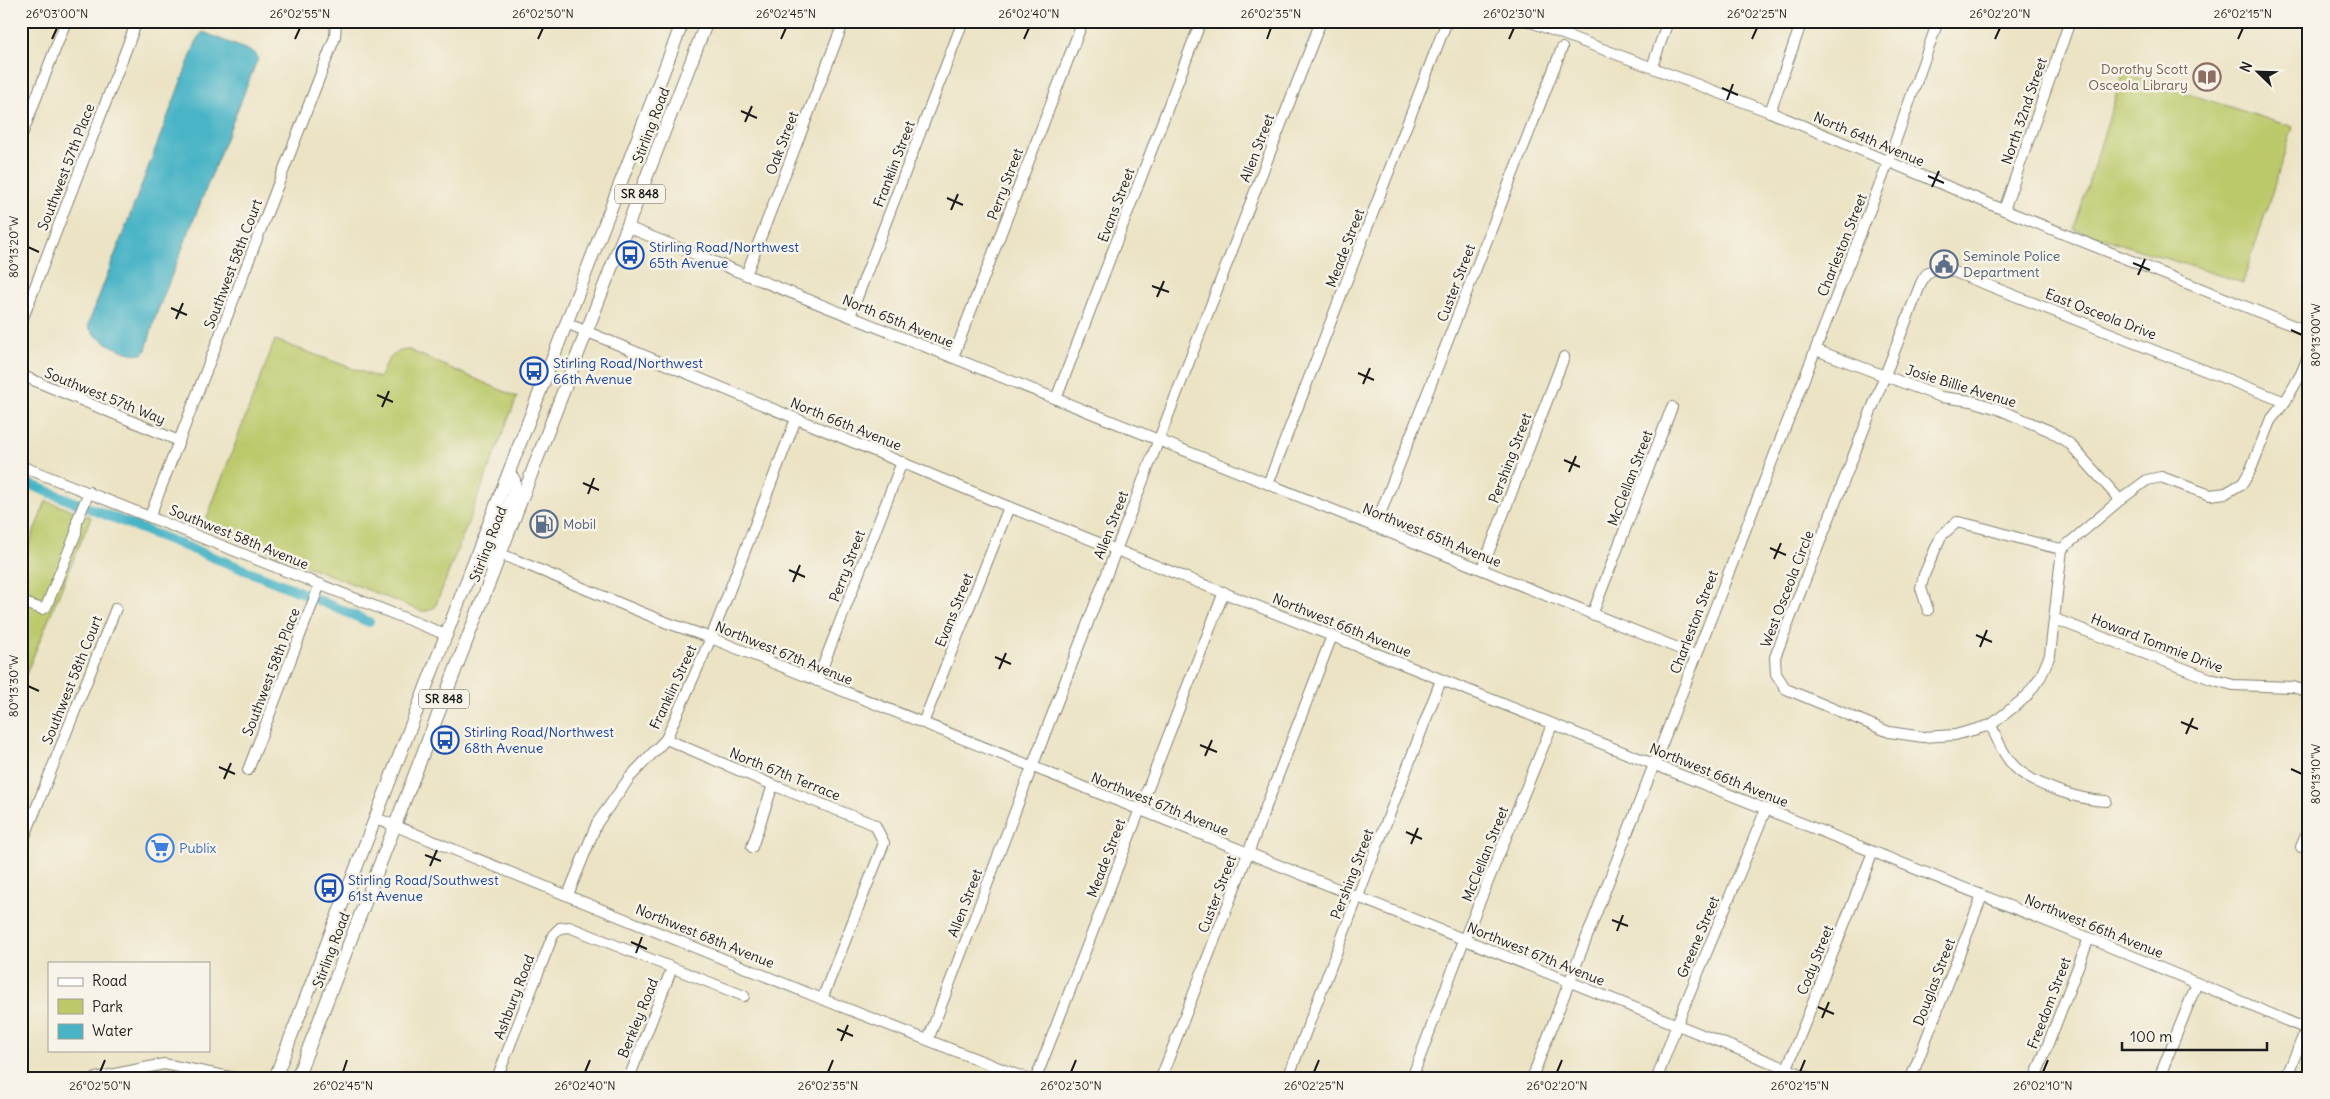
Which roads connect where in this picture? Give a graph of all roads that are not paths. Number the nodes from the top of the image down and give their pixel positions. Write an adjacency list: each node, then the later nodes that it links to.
1 (66, 21): 20 (street)
2 (137, 21): 26 (street, Southwest 57th Place)
3 (683, 21): 27 (main road, Stirling Road / SR 848)
4 (707, 21): 23 (main road, Stirling Road / SR 848)
5 (844, 21): 24 (street, Oak Street)
6 (964, 21): 25 (street, Franklin Street)
7 (1083, 21): 32 (street, Perry Street)
8 (1201, 21): 36 (street, Evans Street)
9 (1320, 21): 41 (street, Allen Street)
10 (1447, 21): 45 (street, Meade Street)
11 (1529, 21): 18 (street, North 64th Avenue)
12 (1668, 21): 18 (street)
13 (1802, 21): 19 (street)
14 (1938, 21): 21 (street, Charleston Street)
15 (2070, 21): 22 (street, North 32nd Street)
16 (337, 22): 40 (street, Southwest 58th Court)
17 (1562, 48): 50 (street, Custer Street)
18 (1652, 67): 19 (street, North 64th Avenue)
19 (1770, 112): 21 (street, North 64th Avenue)
20 (21, 136)
21 (1888, 163): 22 (street, North 64th Avenue); 30 (street, Charleston Street)
22 (2004, 210): 29 (street, North 64th Avenue)
23 (627, 227): 24 (street, North 65th Avenue); 28 (main road, Stirling Road / SR 848)
24 (746, 275): 25 (street, North 65th Avenue)
25 (850, 316): 32 (street, North 65th Avenue)
26 (21, 323)
27 (566, 324): 28 (street, North 66th Avenue); 44 (main road, Stirling Road / SR 848)
28 (586, 332): 39 (street, North 66th Avenue); 53 (main road, Stirling Road / SR 848)
29 (2309, 332)
30 (1816, 350): 35 (street, Josie Billie Avenue); 66 (street, Charleston Street)
31 (2309, 354): 37 (street)
32 (953, 357): 36 (street, North 65th Avenue)
33 (1564, 357): 54 (street, Pershing Street)
34 (21, 375): 40 (street, Southwest 57th Way)
35 (1883, 376): 37 (street, East Osceola Drive); 47 (street, Josie Billie Avenue); 72 (street, West Osceola Circle)
36 (1056, 398): 41 (street, North 65th Avenue)
37 (2285, 402): 47 (street)
38 (1672, 407): 61 (street, McClellan Street)
39 (796, 419): 42 (street, North 66th Avenue); 65 (street, Franklin Street)
40 (179, 440): 49 (street, Southwest 58th Court)
41 (1159, 440): 45 (street, Northwest 65th Avenue); 51 (street, Allen Street)
42 (902, 462): 48 (street, North 66th Avenue); 68 (street, Perry Street)
43 (21, 466): 46 (street, Southwest 58th Avenue)
44 (509, 473): 55 (main road); 63 (main road, Stirling Road / SR 848)
45 (1268, 484): 50 (street, Northwest 65th Avenue)
46 (88, 494): 49 (street, Southwest 58th Avenue); 58 (street)
47 (2120, 500): 52 (street)
48 (1009, 507): 51 (street, North 66th Avenue); 70 (street, Evans Street)
49 (150, 516): 56 (street, Southwest 58th Avenue)
50 (1376, 527): 54 (street, Northwest 65th Avenue)
51 (1117, 549): 57 (street, Northwest 66th Avenue); 75 (street, Allen Street)
52 (2062, 549): 60 (street); 62 (street, West Osceola Circle)
53 (500, 554): 55 (main road, Stirling Road / SR 848); 65 (street, Northwest 67th Avenue)
54 (1482, 569): 61 (street, Northwest 65th Avenue)
55 (493, 573): 82 (main road, Stirling Road / SR 848)
56 (320, 584): 63 (street, Southwest 58th Avenue); 76 (street, Southwest 58th Place)
57 (1224, 592): 64 (street, Northwest 66th Avenue); 80 (street, Meade Street)
58 (27, 604)
59 (116, 608): 84 (street, Southwest 58th Court)
60 (1928, 610)
61 (1592, 615): 66 (street, Northwest 65th Avenue)
62 (2055, 619): 69 (street, Howard Tommie Drive); 72 (street, West Osceola Circle)
63 (447, 635): 81 (main road, Stirling Road / SR 848)
64 (1332, 636): 67 (street, Northwest 66th Avenue); 88 (street, Custer Street)
65 (711, 638): 68 (street, Northwest 67th Avenue); 73 (street, Franklin Street)
66 (1695, 655): 74 (street, Charleston Street)
67 (1441, 680): 71 (street, Northwest 66th Avenue); 91 (street, Pershing Street)
68 (817, 681): 70 (street, Northwest 67th Avenue)
69 (2309, 692)
70 (923, 723): 75 (street, Northwest 67th Avenue)
71 (1552, 725): 74 (street, Northwest 66th Avenue); 93 (street, McClellan Street)
72 (1991, 725): 78 (street)
73 (666, 739): 77 (street, North 67th Terrace); 89 (street, Franklin Street)
74 (1655, 765): 79 (street, Northwest 66th Avenue); 95 (street, Charleston Street)
75 (1032, 767): 80 (street, Northwest 67th Avenue); 101 (street, Allen Street)
76 (248, 770)
77 (773, 785): 85 (street); 98 (street, North 67th Terrace)
78 (2106, 801)
79 (1766, 808): 87 (street, Northwest 66th Avenue); 99 (street, Greene Street)
80 (1139, 810): 88 (street, Northwest 67th Avenue); 110 (street, Meade Street)
81 (376, 818): 82 (street, Northwest 68th Avenue); 105 (main road, Stirling Road / SR 848)
82 (395, 825): 89 (street, Northwest 68th Avenue); 106 (main road, Stirling Road / SR 848)
83 (2309, 828): 86 (street)
84 (21, 846)
85 (752, 846)
86 (2301, 847)
87 (1873, 852): 90 (street, Northwest 66th Avenue); 102 (street, Cody Street)
88 (1248, 853): 91 (street, Northwest 67th Avenue); 111 (street, Custer Street)
89 (568, 895): 98 (street, Northwest 68th Avenue)
90 (1982, 896): 92 (street, Northwest 66th Avenue); 117 (street, Douglas Street)
91 (1357, 897): 93 (street, Northwest 67th Avenue); 112 (street, Pershing Street)
92 (2089, 938): 96 (street, Northwest 66th Avenue); 118 (street, Freedom Street)
93 (1464, 940): 95 (street, Northwest 67th Avenue); 113 (street, McClellan Street)
94 (672, 968): 97 (street); 107 (street, Ashbury Road); 108 (street, Berkley Road)
95 (1569, 982): 99 (street, Northwest 67th Avenue); 114 (street, Charleston Street)
96 (2197, 983): 100 (street, Northwest 66th Avenue); 119 (street)
97 (744, 996)
98 (822, 999): 101 (street, Northwest 68th Avenue)
99 (1677, 1024): 102 (street, Northwest 67th Avenue); 115 (street, Greene Street)
100 (2307, 1029): 120 (street)
101 (928, 1040): 109 (street, Northwest 68th Avenue)
102 (1785, 1073): 116 (street, Northwest 67th Avenue)
103 (96, 1078): 104 (street)
104 (235, 1078)
105 (276, 1078)
106 (297, 1078)
107 (497, 1078)
108 (629, 1078)
109 (1025, 1078)
110 (1036, 1078)
111 (1161, 1078)
112 (1288, 1078)
113 (1412, 1078)
114 (1532, 1078)
115 (1657, 1078)
116 (1810, 1078)
117 (1910, 1078)
118 (2035, 1078)
119 (2159, 1078)
120 (2286, 1078)

